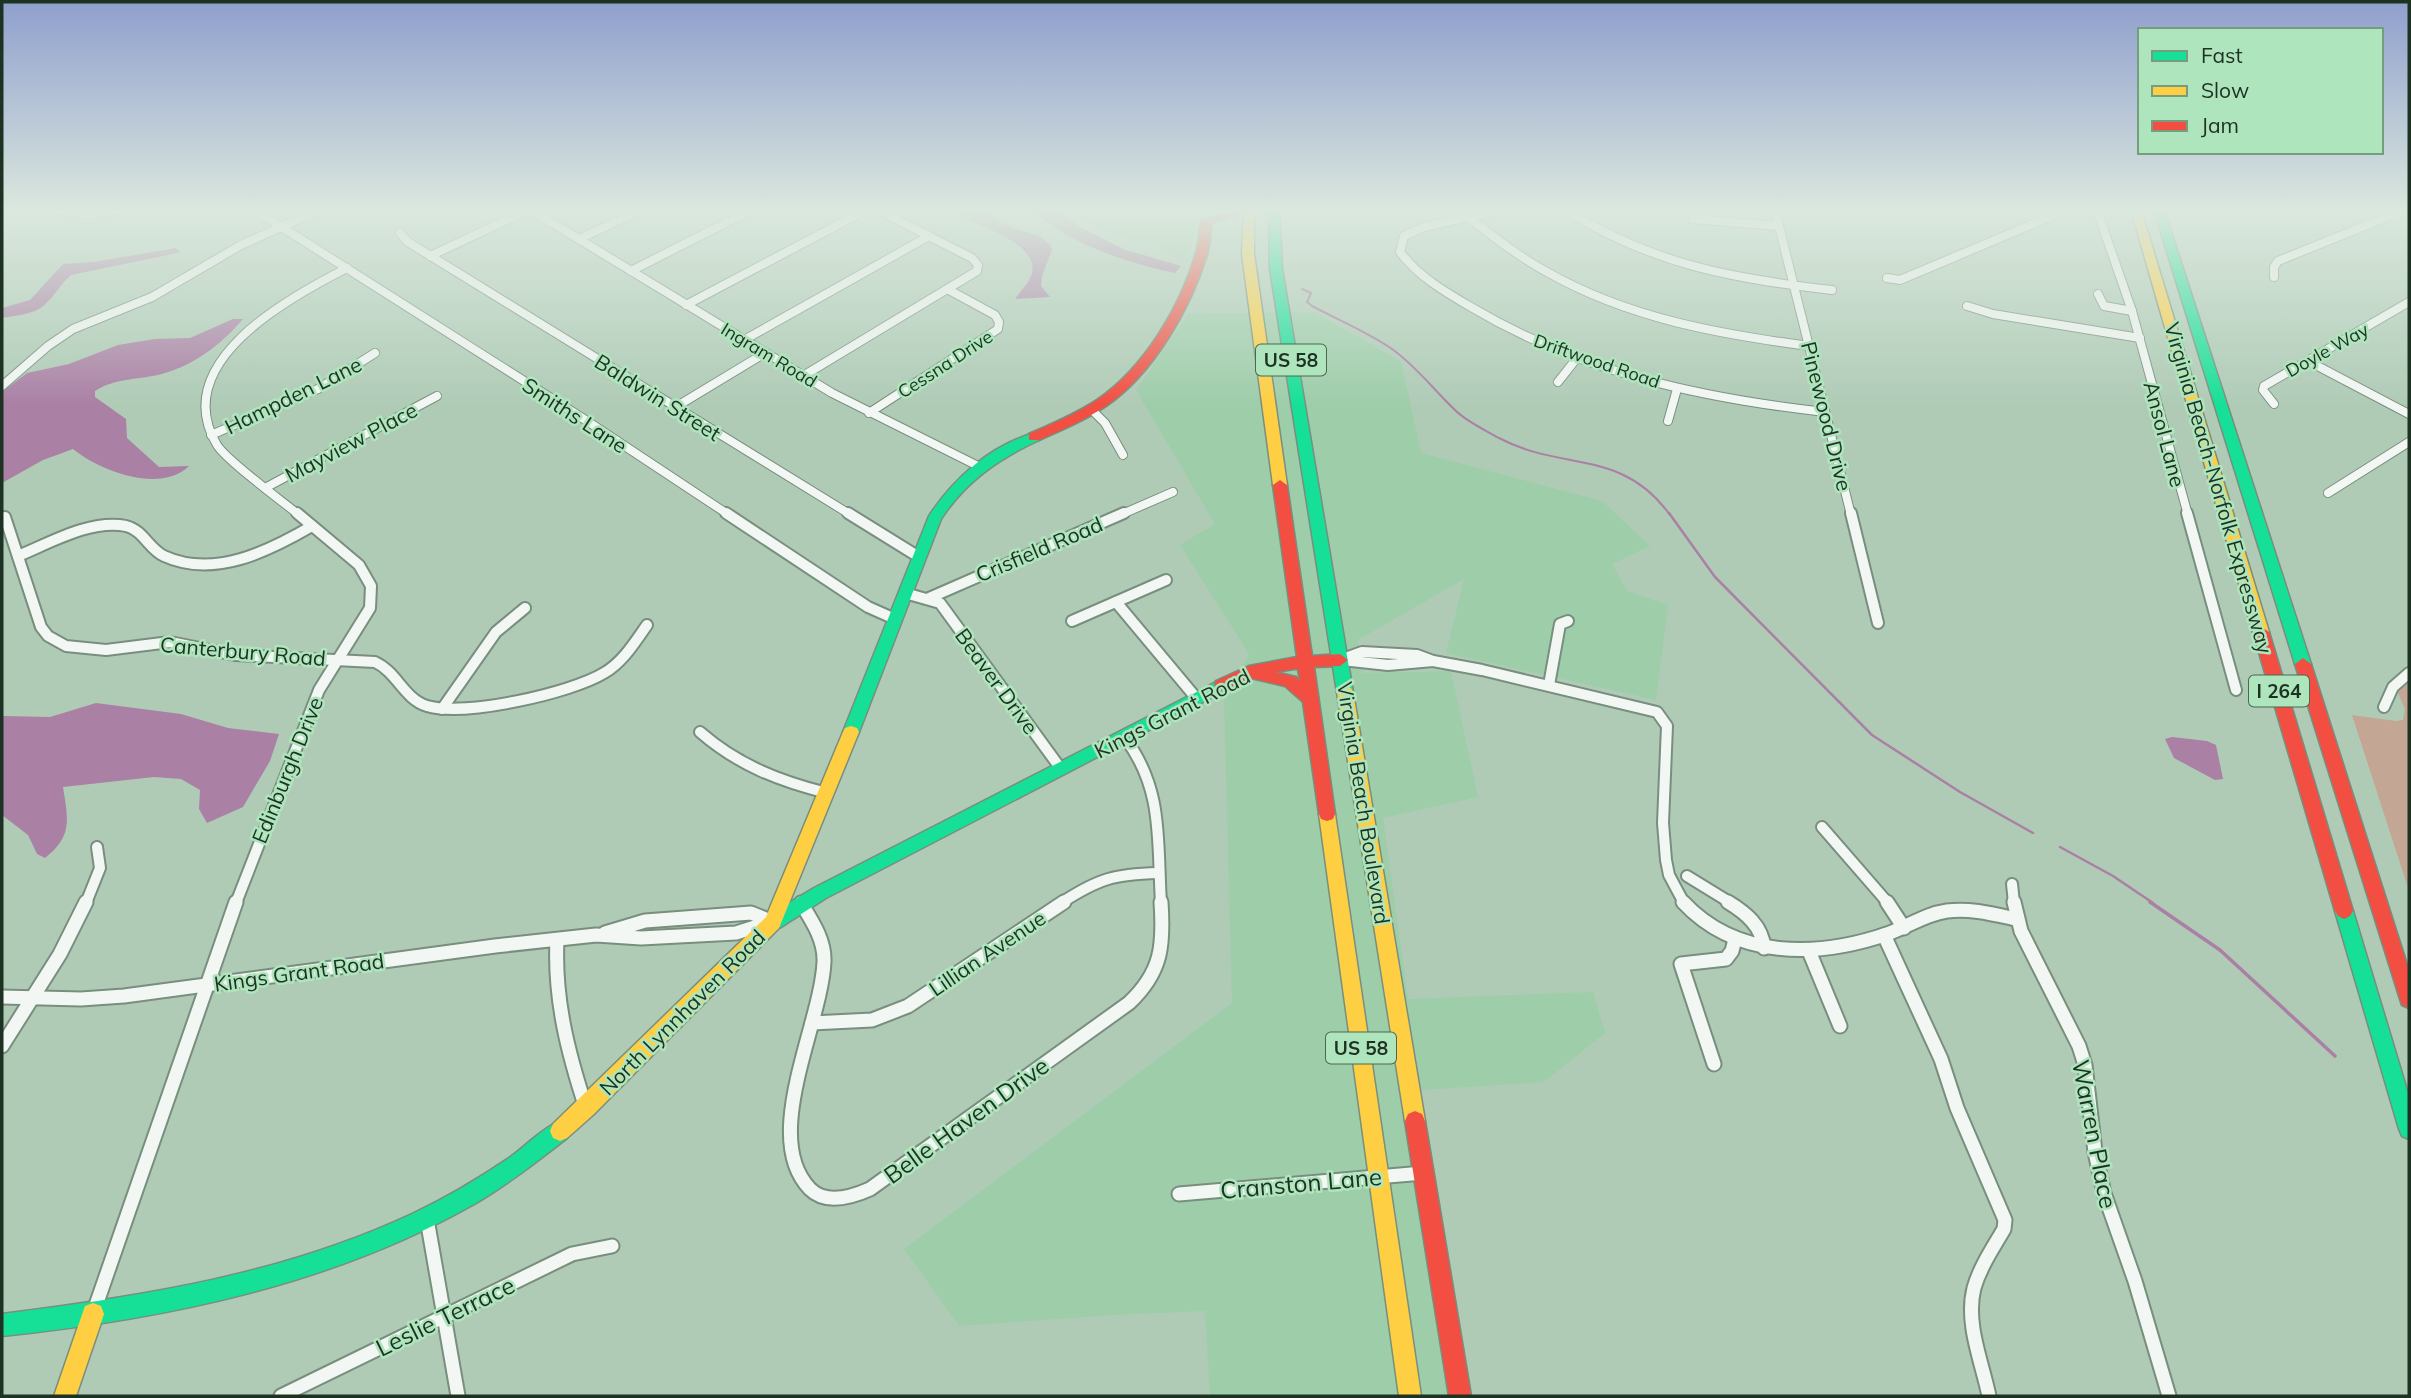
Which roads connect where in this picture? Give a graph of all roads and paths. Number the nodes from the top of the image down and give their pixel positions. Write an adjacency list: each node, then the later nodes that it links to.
1 (189, 275): 40 (street)
2 (333, 275): 50 (street)
3 (358, 275): 66 (street, Smiths Lane)
4 (461, 275): 44 (street, Baldwin Street)
5 (638, 275): 26 (street, Ingram Road)
6 (742, 275): 26 (street)
7 (859, 275): 32 (street)
8 (975, 275): 22 (street)
9 (1192, 275): 45 (main road, North Lynnhaven Road)
10 (1251, 275): 30 (main road, Virginia Beach Boulevard / US 58)
11 (1277, 275): 29 (main road, Virginia Beach Boulevard / US 58)
12 (1427, 275): 36 (street, Driftwood Road)
13 (1549, 275): 33 (street)
14 (1719, 275): 21 (street)
15 (1791, 275): 21 (street, Pinewood Drive)
16 (1910, 275): 20 (street)
17 (2119, 275): 28 (street, Ansol Lane)
18 (2155, 275): 110 (main road, Virginia Beach-Norfolk Expressway / I 264)
19 (2180, 275): 104 (main road, Virginia Beach-Norfolk Expressway / I 264)
20 (1887, 278)
21 (1794, 286): 23 (street); 33 (street, Pinewood Drive)
22 (949, 290): 38 (street); 47 (street, Cessna Drive)
23 (1832, 290)
24 (2098, 294): 28 (street)
25 (2409, 302): 37 (street, Doyle Way)
26 (686, 305): 32 (street, Ingram Road)
27 (1967, 306): 31 (street)
28 (2132, 312): 31 (street, Ansol Lane)
29 (1287, 334): 30 (main road); 72 (main road, Virginia Beach Boulevard / US 58)
30 (1259, 335): 73 (main road, Virginia Beach Boulevard / US 58)
31 (2140, 338): 77 (street, Ansol Lane)
32 (744, 340): 35 (street, Ingram Road)
33 (1809, 346): 46 (street, Pinewood Drive)
34 (375, 353): 50 (street, Hampden Lane)
35 (765, 353): 38 (street, Ingram Road); 44 (street)
36 (1577, 358): 39 (street); 41 (street, Driftwood Road)
37 (2308, 361): 43 (street, Doyle Way); 48 (street)
38 (803, 376): 47 (street, Ingram Road)
39 (1558, 382)
40 (2, 386)
41 (1677, 389): 46 (street, Driftwood Road); 49 (street)
42 (437, 396): 54 (street, Mayview Place)
43 (2274, 404)
44 (674, 408): 60 (street, Baldwin Street)
45 (1092, 410): 52 (street); 53 (main road, North Lynnhaven Road)
46 (1825, 412): 69 (street, Pinewood Drive)
47 (869, 413): 53 (street, Ingram Road)
48 (2409, 414)
49 (1668, 421)
50 (211, 435): 54 (street, Edinburgh Drive)
51 (2409, 442): 56 (street)
52 (1123, 455)
53 (978, 466): 60 (main road, North Lynnhaven Road)
54 (265, 488): 58 (street, Edinburgh Drive)
55 (1173, 492): 63 (street, Crisfield Road)
56 (2328, 493)
57 (5, 517): 59 (street, Canterbury Road)
58 (312, 526): 59 (street); 71 (street, Edinburgh Drive)
59 (18, 556): 71 (street, Canterbury Road)
60 (919, 557): 62 (main road, North Lynnhaven Road)
61 (1166, 580): 64 (street)
62 (905, 593): 63 (street); 66 (main road, North Lynnhaven Road)
63 (929, 598): 84 (street, Beaver Drive)
64 (1116, 602): 67 (street); 78 (street)
65 (525, 608): 81 (street)
66 (895, 618): 85 (main road, North Lynnhaven Road)
67 (1072, 621)
68 (1569, 621): 76 (street)
69 (1878, 623)
70 (647, 625): 81 (street, Canterbury Road)
71 (337, 659): 81 (street, Canterbury Road); 101 (street, Edinburgh Drive)
72 (1340, 660): 73 (main road, Kings Grant Road); 76 (street); 111 (main road, Virginia Beach Boulevard / US 58)
73 (1306, 661): 74 (main road, Kings Grant Road); 79 (main road, Virginia Beach Boulevard / US 58)
74 (1249, 672): 78 (main road, Kings Grant Road); 79 (main road)
75 (2409, 673): 80 (street)
76 (1549, 685): 97 (street)
77 (2236, 690)
78 (1198, 699): 83 (main road, Kings Grant Road)
79 (1311, 700): 112 (main road, Virginia Beach Boulevard / US 58)
80 (2384, 707)
81 (442, 709)
82 (700, 732): 85 (street)
83 (1125, 738): 84 (main road, Kings Grant Road); 88 (street, Belle Haven Drive)
84 (1061, 769): 91 (main road, Kings Grant Road)
85 (827, 793): 93 (main road, North Lynnhaven Road)
86 (1822, 827): 94 (street)
87 (97, 847): 103 (street)
88 (1158, 873): 105 (street, Lillian Avenue); 105 (street, Belle Haven Drive)
89 (1687, 876): 99 (street)
90 (2011, 884): 92 (street, Warren Place)
91 (801, 904): 93 (main road, Kings Grant Road); 105 (street, Belle Haven Drive)
92 (2016, 919): 94 (street); 125 (street, Warren Place)
93 (773, 922): 95 (street, Kings Grant Road); 95 (street, Kings Grant Road); 109 (main road, North Lynnhaven Road)
94 (1904, 928): 96 (street)
95 (596, 935): 98 (street, Kings Grant Road)
96 (1884, 935): 100 (street); 124 (street)
97 (1735, 939): 99 (street); 108 (street)
98 (557, 940): 101 (street, Kings Grant Road); 109 (street)
99 (1764, 948): 100 (street)
100 (1809, 951): 106 (street)
101 (207, 985): 103 (street, Kings Grant Road); 116 (street, Edinburgh Drive)
102 (2, 997): 103 (street, Kings Grant Road)
103 (31, 999): 107 (street)
104 (2409, 999)
105 (812, 1023)
106 (1840, 1026)
107 (2, 1046)
108 (1714, 1063)
109 (586, 1108): 114 (main road, North Lynnhaven Road)
110 (2409, 1129)
111 (1423, 1173): 112 (street, Cranston Lane); 123 (main road, Virginia Beach Boulevard / US 58)
112 (1377, 1177): 113 (street, Cranston Lane); 122 (main road, Virginia Beach Boulevard / US 58)
113 (1179, 1194)
114 (427, 1219): 116 (main road, North Lynnhaven Road); 117 (street)
115 (612, 1246): 117 (street, Leslie Terrace)
116 (93, 1314): 118 (main road, North Lynnhaven Road); 119 (main road, Edinburgh Drive)
117 (444, 1317): 120 (street, Leslie Terrace); 121 (street)
118 (2, 1325)
119 (65, 1396)
120 (281, 1396)
121 (458, 1396)
122 (1409, 1396)
123 (1461, 1396)
124 (1989, 1396)
125 (2169, 1396)

